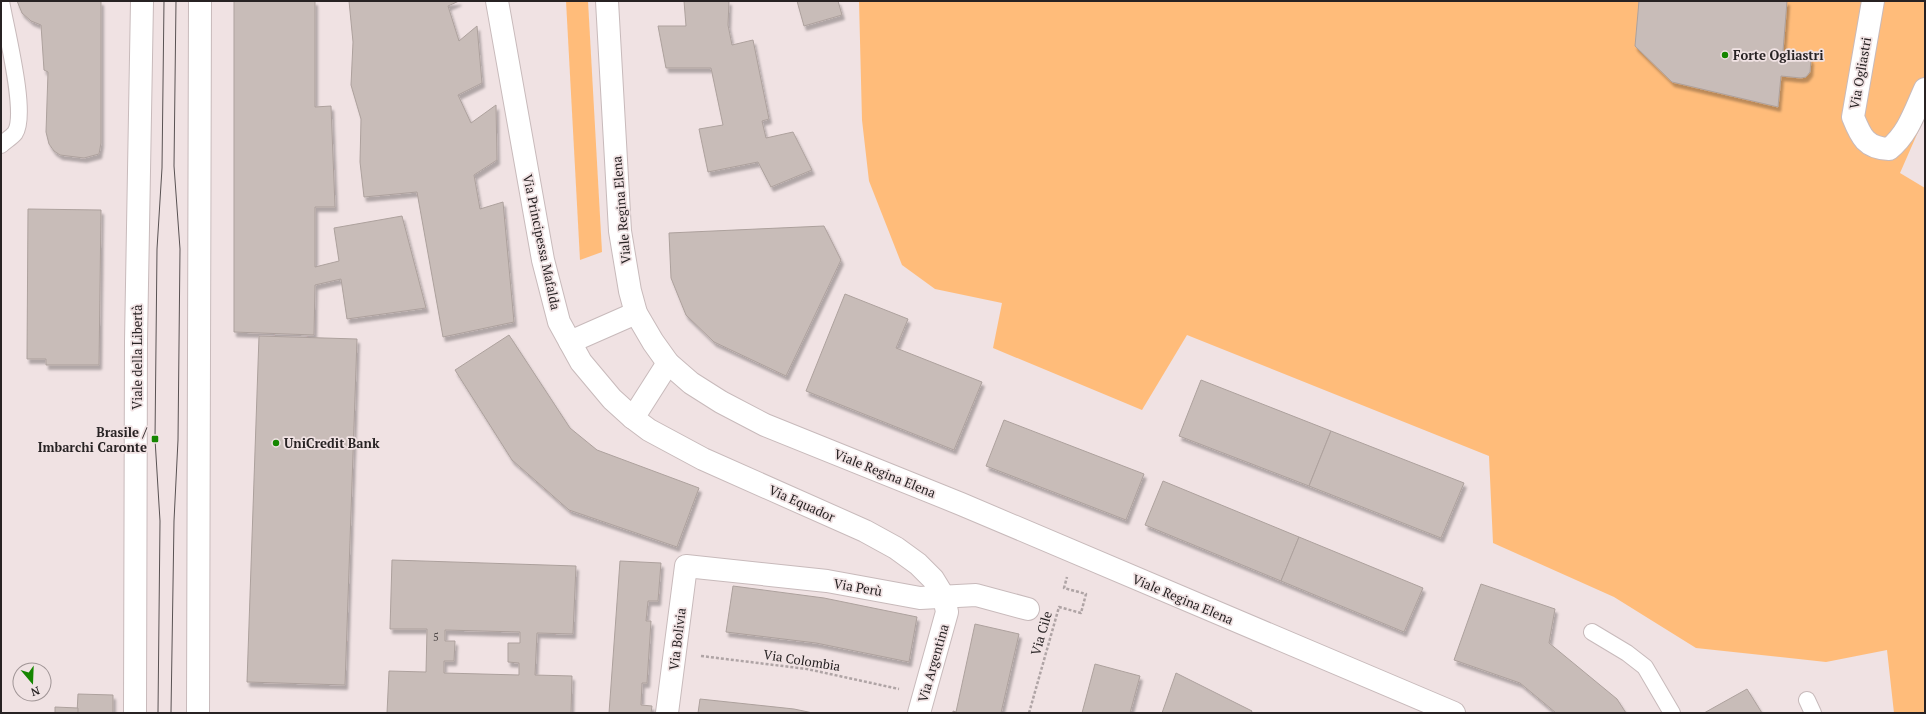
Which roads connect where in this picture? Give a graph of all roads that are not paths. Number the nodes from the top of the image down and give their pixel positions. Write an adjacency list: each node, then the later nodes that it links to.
1 (1, 1): 8 (lane)
2 (142, 1): 18 (main road, Viale della Libertà)
3 (200, 1): 19 (main road)
4 (497, 1): 10 (main road, Via Principessa Mafalda)
5 (607, 1): 9 (main road, Viale Regina Elena)
6 (1873, 1): 7 (main road, Via Ogliastri)
7 (1925, 89)
8 (1, 145)
9 (636, 313): 10 (main road); 11 (main road, Viale Regina Elena)
10 (570, 342): 12 (main road, Via Principessa Mafalda)
11 (668, 363): 12 (main road); 21 (main road, Viale Regina Elena)
12 (633, 418): 14 (main road, Via Equador)
13 (686, 566): 14 (main road, Via Perù); 20 (main road, Via Bolivia)
14 (945, 605): 15 (main road, Via Perù); 17 (main road, Via Argentina)
15 (1028, 609)
16 (1592, 632): 22 (lane)
17 (921, 704)
18 (135, 713)
19 (198, 713)
20 (667, 713)
21 (1454, 713)
22 (1672, 713)

